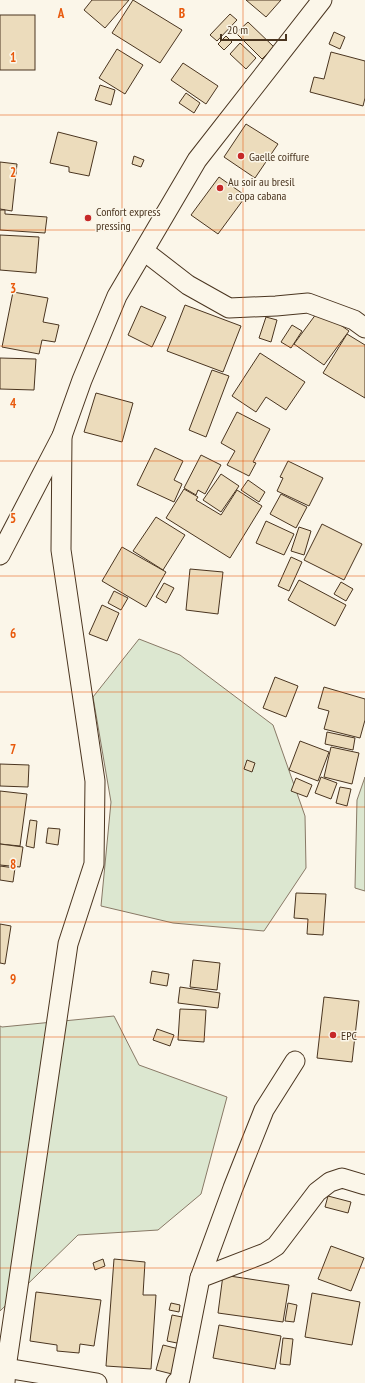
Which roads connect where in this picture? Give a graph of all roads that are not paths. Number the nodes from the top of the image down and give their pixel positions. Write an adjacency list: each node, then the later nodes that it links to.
1 (322, 0): 2 (street)
2 (144, 251): 3 (street); 4 (street)
3 (365, 328)
4 (62, 436): 5 (street); 9 (street)
5 (0, 555)
6 (295, 1061): 8 (street)
7 (365, 1185): 8 (street)
8 (200, 1278): 11 (street)
9 (4, 1373): 10 (street)
10 (97, 1383)
11 (176, 1383)

